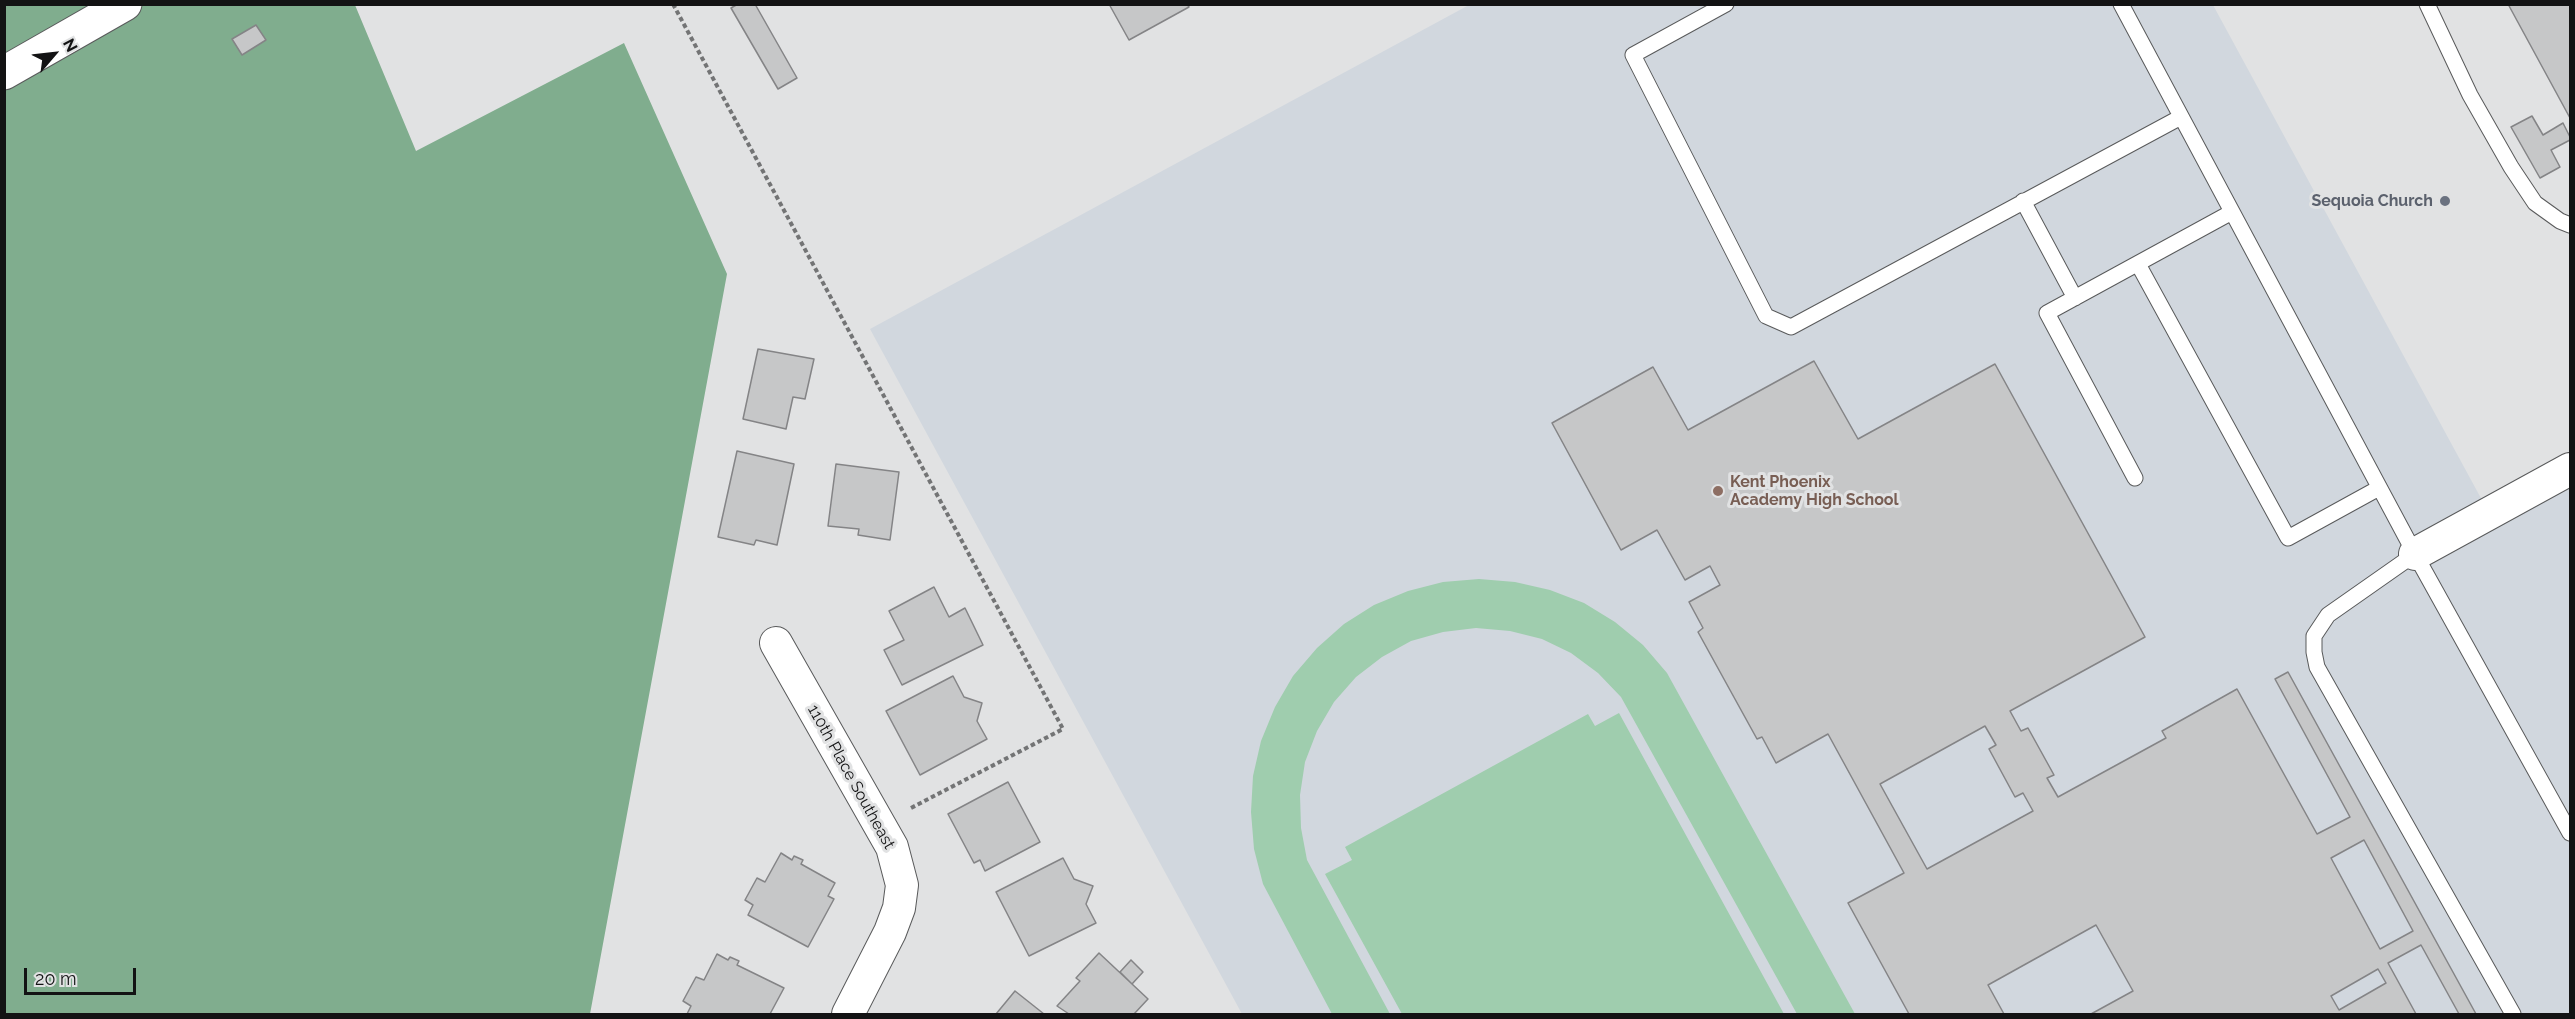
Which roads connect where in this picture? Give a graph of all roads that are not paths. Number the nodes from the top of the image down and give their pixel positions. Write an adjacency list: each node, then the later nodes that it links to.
1 (125, 4): 5 (street)
2 (1726, 4): 7 (lane)
3 (2121, 4): 6 (lane)
4 (2427, 4): 9 (lane)
5 (4, 73)
6 (2181, 117): 7 (lane); 8 (lane)
7 (2023, 201): 11 (lane)
8 (2232, 213): 10 (lane); 14 (lane)
9 (2571, 225)
10 (2138, 264): 11 (lane); 14 (lane)
11 (2075, 298): 13 (lane)
12 (2571, 470): 15 (street)
13 (2135, 478)
14 (2379, 488): 15 (lane)
15 (2415, 554): 17 (lane); 19 (lane)
16 (776, 643): 18 (street, 110th Place Southeast)
17 (2571, 833)
18 (848, 1014)
19 (2512, 1014)

